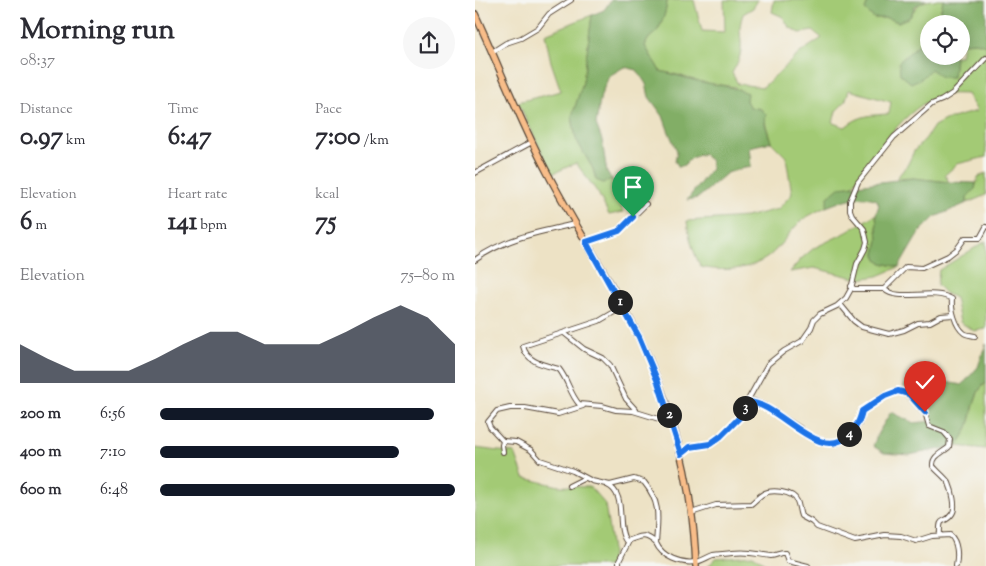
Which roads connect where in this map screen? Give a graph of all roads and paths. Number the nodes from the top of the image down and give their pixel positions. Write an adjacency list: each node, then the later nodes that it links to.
1 (571, 0): 3 (street)
2 (475, 14): 3 (main road)
3 (492, 52): 5 (main road)
4 (986, 58): 12 (street)
5 (532, 142): 6 (street); 8 (main road)
6 (475, 173)
7 (646, 204): 10 (street)
8 (575, 224): 10 (main road); 11 (street)
9 (986, 227): 13 (street)
10 (586, 242): 15 (main road)
11 (475, 260)
12 (851, 286): 13 (street); 14 (street)
13 (884, 288): 16 (street)
14 (840, 304): 16 (street); 19 (street)
15 (625, 309): 17 (street); 22 (main road)
16 (953, 315): 18 (street)
17 (564, 333): 20 (street); 21 (street)
18 (975, 336)
19 (748, 402): 25 (street); 30 (street)
20 (585, 405): 21 (street); 23 (street)
21 (637, 412): 22 (street)
22 (672, 423): 25 (main road)
23 (503, 441): 24 (street); 26 (street)
24 (503, 452)
25 (681, 454): 29 (main road)
26 (585, 478): 27 (street); 28 (street)
27 (603, 484): 31 (street); 32 (street)
28 (569, 486)
29 (691, 513): 30 (street); 33 (main road)
30 (940, 535): 36 (street)
31 (629, 541): 32 (street); 34 (street)
32 (656, 543): 33 (street)
33 (696, 564): 35 (street)
34 (619, 566)
35 (809, 566)
36 (956, 566)

